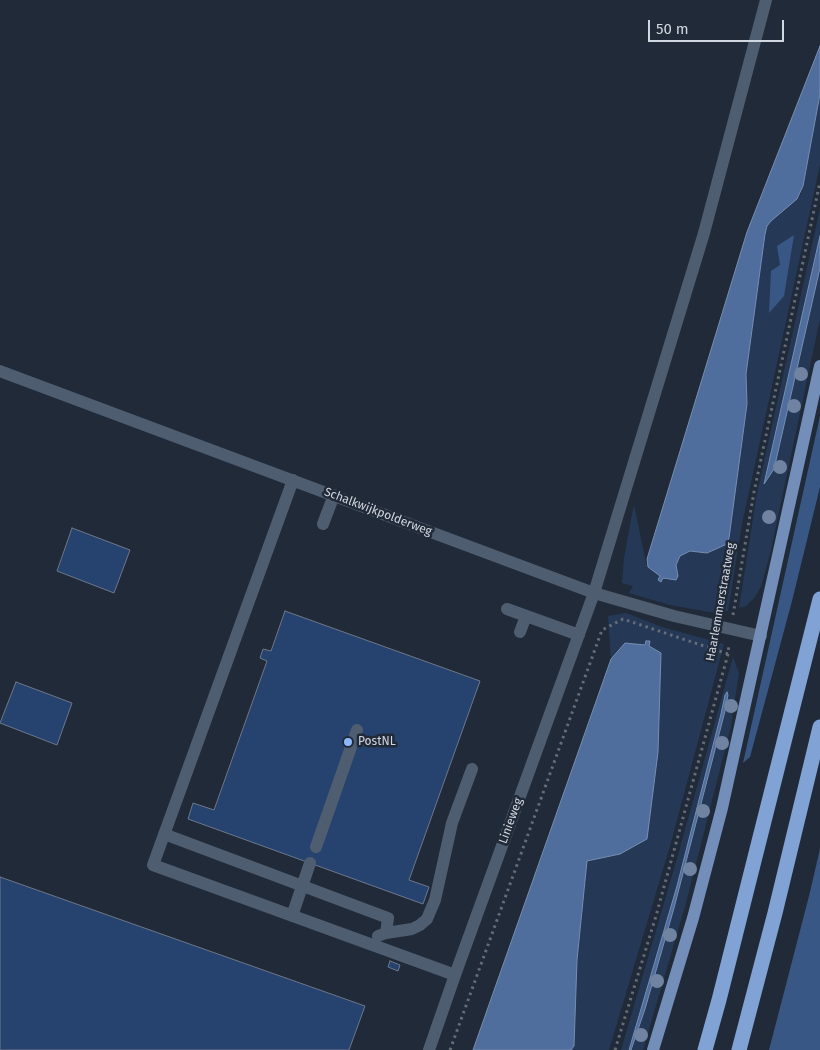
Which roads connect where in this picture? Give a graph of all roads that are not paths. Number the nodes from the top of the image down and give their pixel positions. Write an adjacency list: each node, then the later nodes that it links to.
1 (766, 0): 7 (street, Linieweg)
2 (820, 366): 13 (main road)
3 (0, 371): 4 (street, Schalkwijkpolderweg)
4 (293, 480): 5 (street, Schalkwijkpolderweg); 17 (street)
5 (334, 495): 6 (street); 7 (street, Schalkwijkpolderweg)
6 (323, 524)
7 (594, 593): 12 (street, Linieweg); 13 (street, Schalkwijkpolderweg)
8 (820, 599): 27 (highway)
9 (507, 609): 10 (street)
10 (526, 616): 11 (street); 12 (street)
11 (520, 632)
12 (579, 635): 24 (street, Linieweg)
13 (761, 636): 26 (main road)
14 (820, 727): 28 (highway)
15 (356, 730): 18 (street)
16 (472, 769): 22 (street)
17 (164, 834): 20 (street); 21 (street)
18 (316, 847)
19 (310, 863): 20 (street)
20 (303, 885): 21 (street); 22 (street)
21 (292, 916): 23 (street)
22 (386, 933): 23 (street)
23 (369, 944): 24 (street)
24 (455, 975): 25 (street, Linieweg)
25 (429, 1050)
26 (653, 1050)
27 (704, 1050)
28 (739, 1050)

